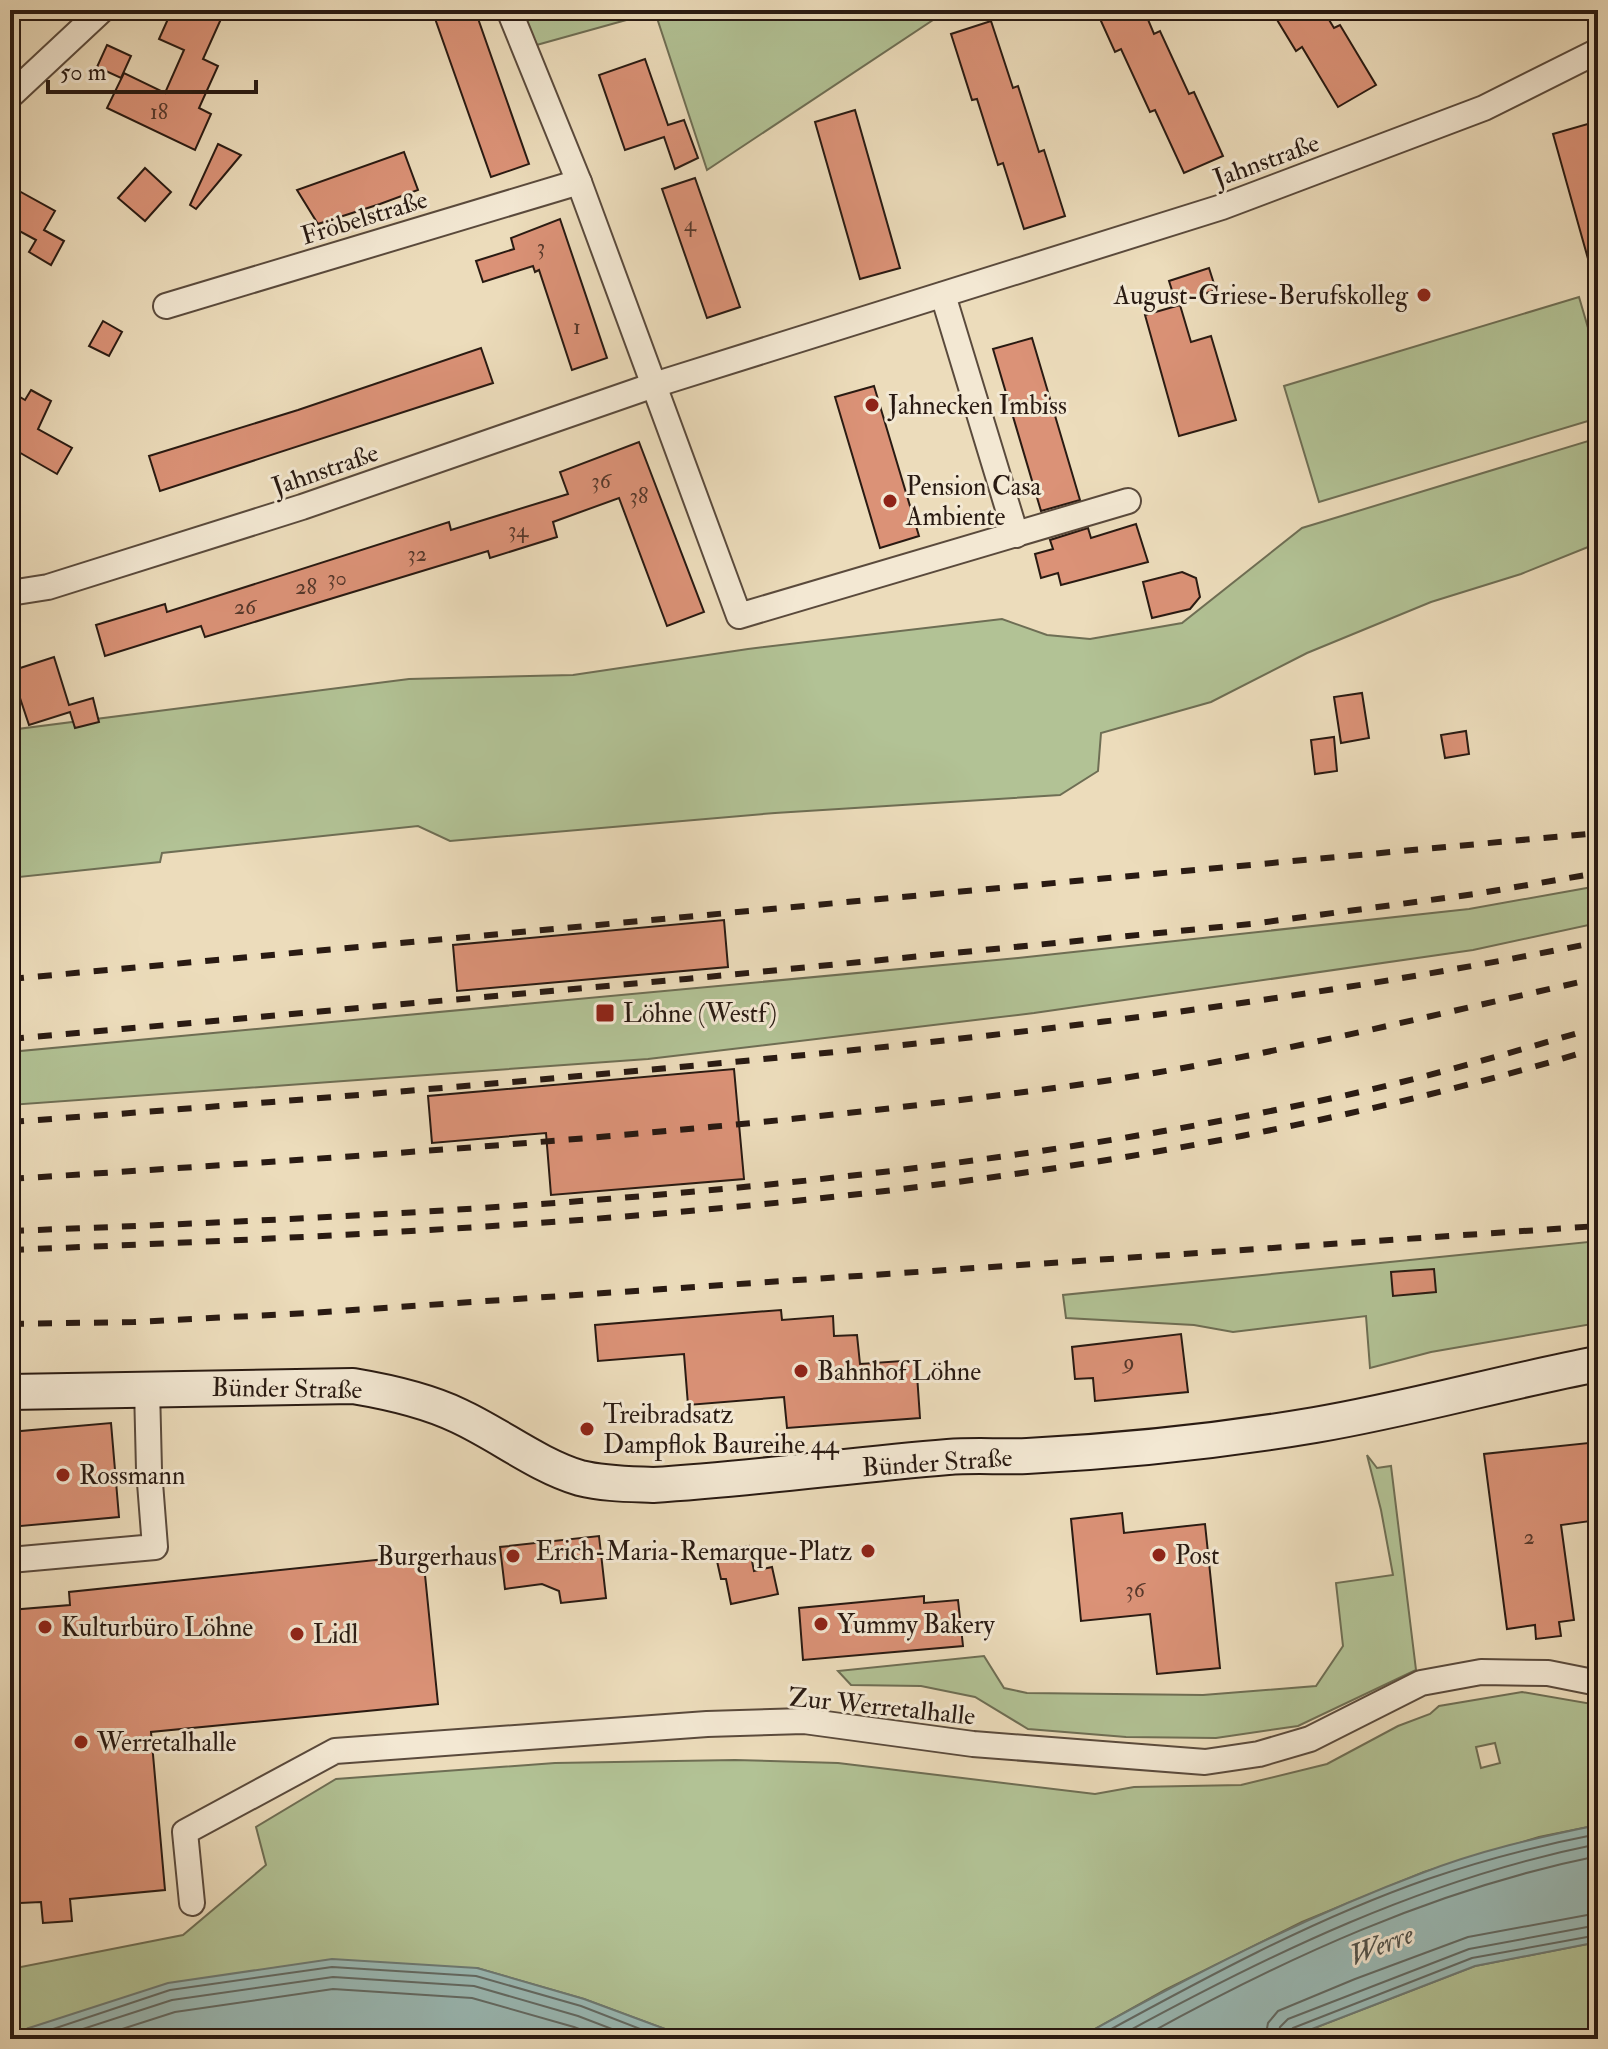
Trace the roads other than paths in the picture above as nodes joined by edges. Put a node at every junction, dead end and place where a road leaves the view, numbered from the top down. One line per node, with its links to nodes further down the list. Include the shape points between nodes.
1 (102, 10): 4 (street)
2 (509, 10): 5 (street)
3 (1598, 51): 6 (street, Jahnstraße, via 1484,108 1237,201)
4 (10, 96)
5 (579, 182): 7 (street, Fröbelstraße); 8 (street)
6 (943, 295): 8 (street, Jahnstraße); 10 (street)
7 (166, 306)
8 (654, 385): 10 (street, via 739,616); 11 (street, Jahnstraße, via 302,507 48,587)
9 (1128, 501): 10 (street)
10 (1016, 535)
11 (10, 593)
12 (1598, 1364): 13 (main road, Bünder Straße)
13 (1543, 1375): 14 (main road); 15 (main road, Bünder Straße, via 1314,1426 1155,1446 951,1457 653,1485 578,1477 458,1415 393,1393 353,1386)
14 (1598, 1380)
15 (147, 1388): 16 (main road, Bünder Straße); 17 (street, via 155,1547)
16 (10, 1392)
17 (10, 1560)
18 (1598, 1683): 19 (street, Zur Werretalhalle, via 1548,1673 1481,1672 1421,1683 1310,1739 1205,1762 973,1744 804,1721 335,1751 185,1832)
19 (192, 1903)

